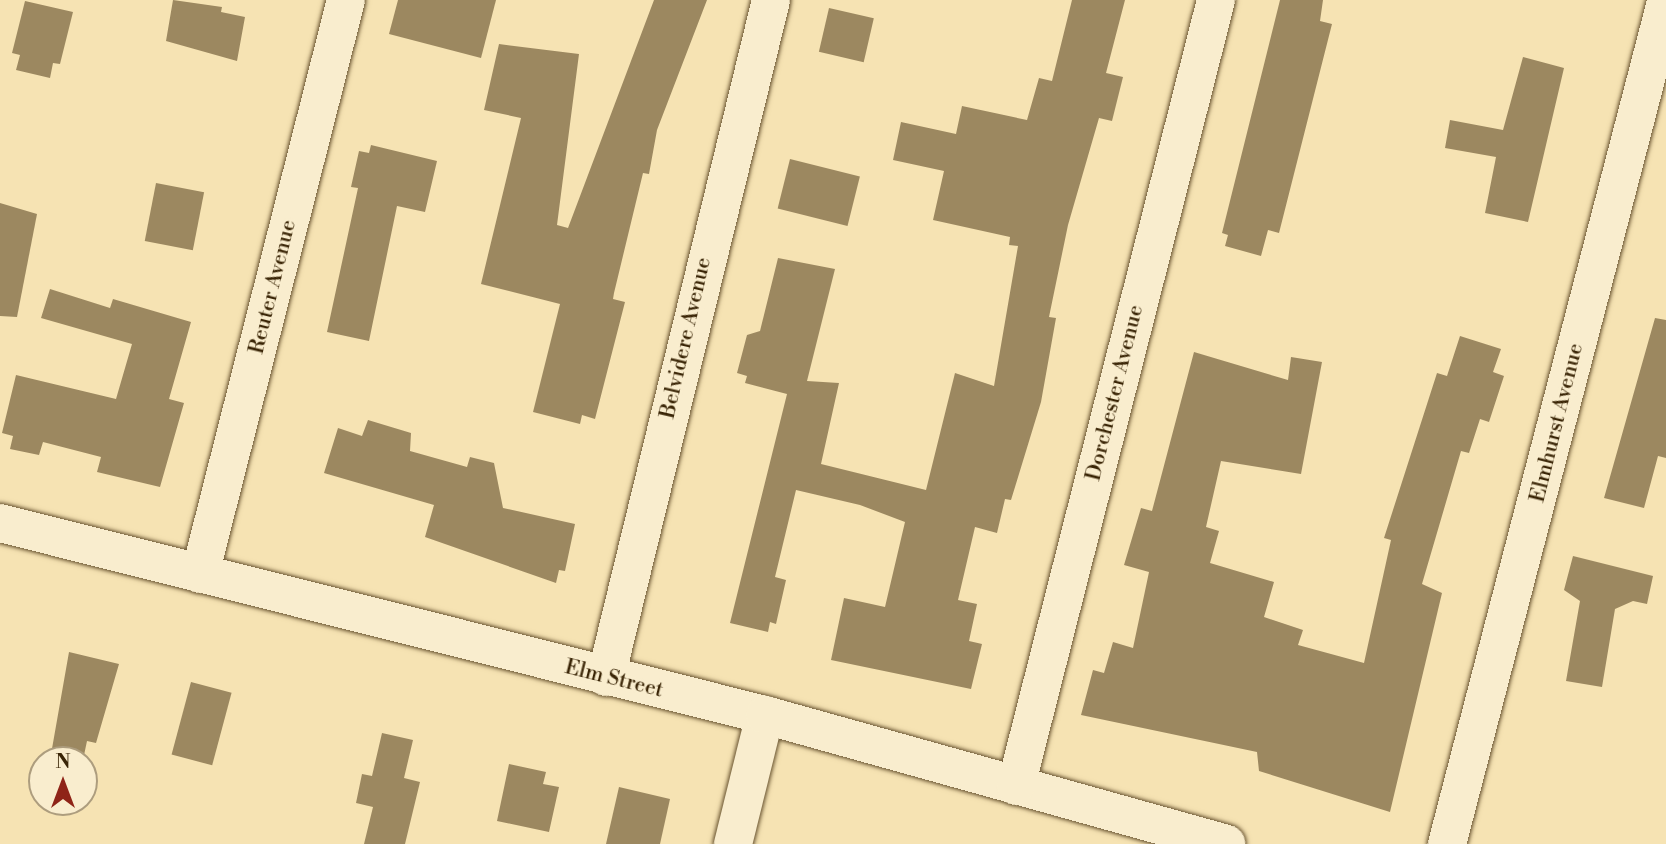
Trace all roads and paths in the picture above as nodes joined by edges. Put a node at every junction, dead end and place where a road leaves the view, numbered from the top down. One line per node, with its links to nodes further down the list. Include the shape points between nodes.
1 (346, 0): 6 (street, Reuter Avenue)
2 (771, 0): 7 (street, Belvidere Avenue)
3 (1216, 0): 9 (street, Dorchester Avenue)
4 (1666, 2): 12 (street, Elmhurst Avenue)
5 (0, 523): 6 (street, Elm Street)
6 (200, 574): 7 (street, Elm Street)
7 (606, 677): 8 (street, Elm Street)
8 (765, 715): 9 (street, Elm Street); 10 (street)
9 (1016, 786): 11 (street, Elm Street)
10 (733, 844)
11 (1226, 844)
12 (1447, 844)

